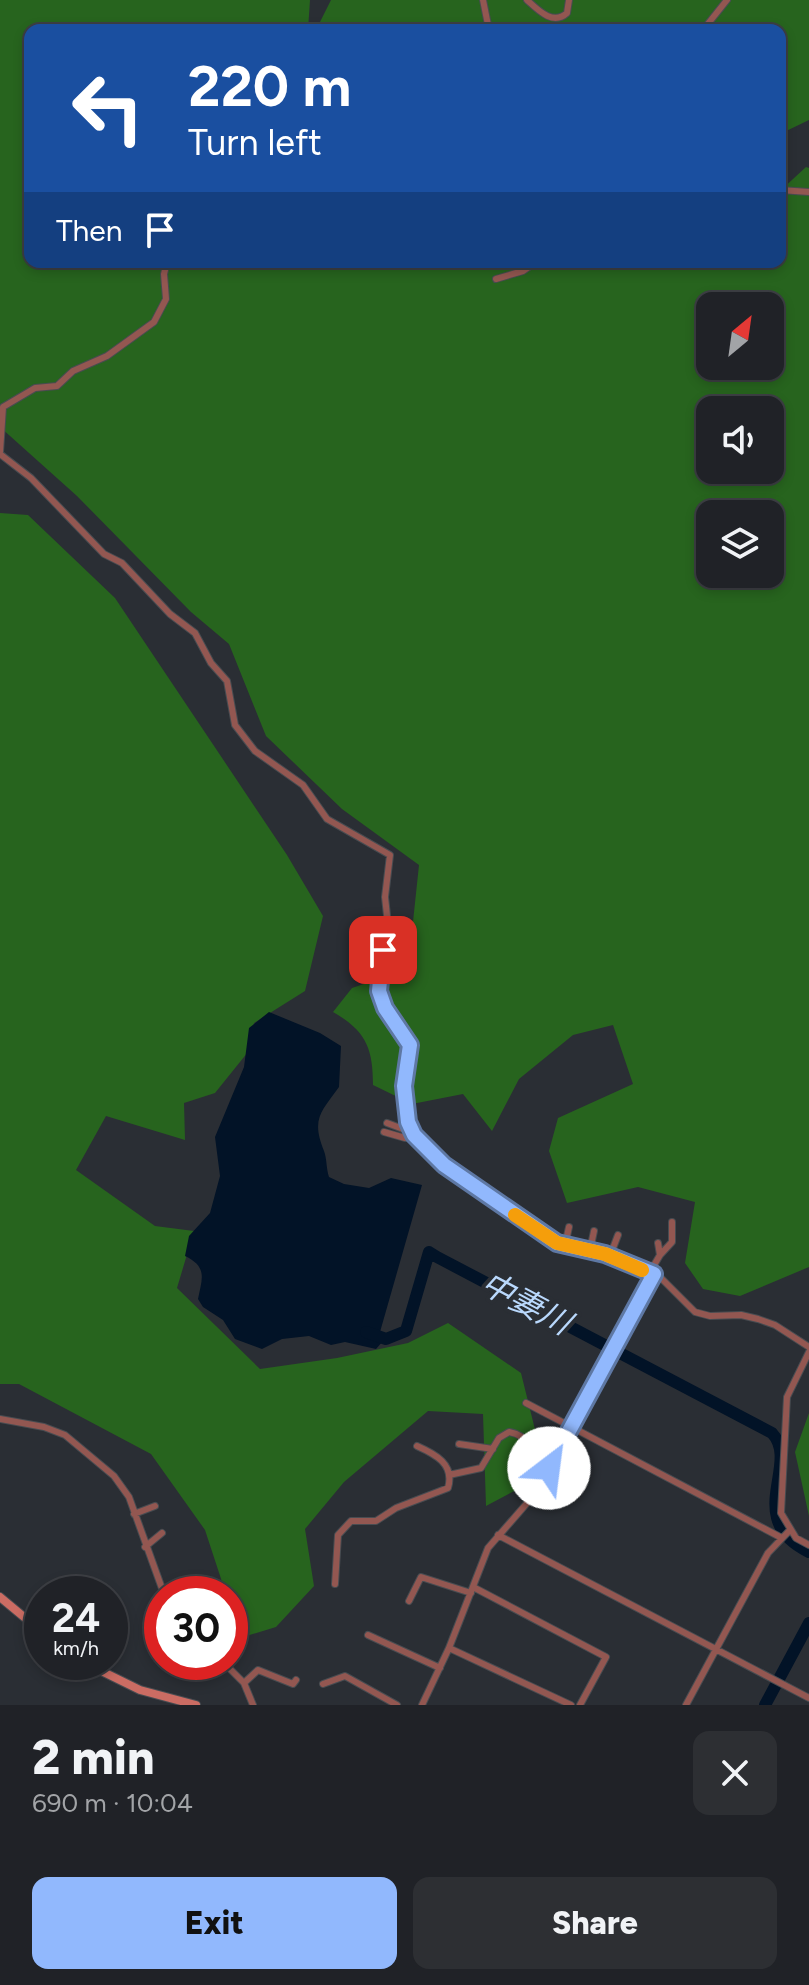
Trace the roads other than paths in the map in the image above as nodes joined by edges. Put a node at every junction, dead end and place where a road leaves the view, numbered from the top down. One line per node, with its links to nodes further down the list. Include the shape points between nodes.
1 (483, 0): 5 (street)
2 (527, 0): 3 (street, via 558,19 567,13)
3 (569, 0)
4 (727, 0): 6 (street)
5 (488, 24)
6 (708, 24)
7 (786, 190): 8 (street)
8 (809, 192)
9 (166, 268): 12 (street, via 166,299 154,322 57,386 35,388 3,407)
10 (527, 268): 11 (street)
11 (496, 279)
12 (0, 453): 15 (street, via 195,633 227,681 235,725 255,751 303,785 327,819 390,855 385,897 389,934 378,982 385,1008 410,1045 404,1086)
13 (387, 1123): 15 (street)
14 (384, 1132): 15 (street, via 405,1138)
15 (413, 1134): 21 (street, via 460,1179)
16 (672, 1222): 23 (street, via 672,1242)
17 (569, 1227): 21 (street)
18 (594, 1231): 22 (street)
19 (618, 1235): 24 (street)
20 (658, 1243): 23 (street)
21 (565, 1245): 22 (street)
22 (590, 1250): 24 (street)
23 (660, 1255): 25 (street)
24 (610, 1256): 25 (street)
25 (652, 1273): 26 (street, via 695,1312 758,1319); 29 (street)
26 (809, 1350): 38 (street, via 787,1400 781,1513)
27 (526, 1403): 29 (street)
28 (0, 1419): 36 (street, via 44,1427 72,1439 114,1476)
29 (572, 1428): 34 (street); 38 (street)
30 (459, 1444): 32 (street)
31 (417, 1446): 33 (street, via 438,1456)
32 (493, 1449): 33 (street, via 481,1468); 34 (street, via 503,1435 519,1434 531,1447)
33 (449, 1475): 43 (street, via 448,1488 440,1493 376,1521 356,1519 339,1532)
34 (541, 1481): 39 (street)
35 (155, 1506): 36 (street)
36 (134, 1514): 41 (street)
37 (162, 1533): 41 (street)
38 (785, 1534): 40 (street); 50 (street, via 768,1553)
39 (498, 1535): 44 (street, via 481,1561); 50 (street)
40 (809, 1545)
41 (145, 1547): 42 (street)
42 (157, 1576)
43 (335, 1584)
44 (472, 1590): 46 (street, via 421,1577); 49 (street); 63 (street, via 606,1657)
45 (0, 1597): 47 (main road)
46 (409, 1601)
47 (24, 1617)
48 (368, 1635): 51 (street)
49 (449, 1648): 51 (street); 62 (street)
50 (717, 1650): 57 (street); 64 (street)
51 (440, 1668): 61 (street)
52 (120, 1680): 58 (main road)
53 (241, 1680): 55 (street)
54 (296, 1680): 55 (street, via 293,1684 258,1670)
55 (244, 1683): 59 (street)
56 (323, 1684): 60 (street, via 345,1676)
57 (809, 1698)
58 (196, 1705)
59 (253, 1705)
60 (397, 1705)
61 (422, 1705)
62 (571, 1705)
63 (580, 1705)
64 (686, 1705)

